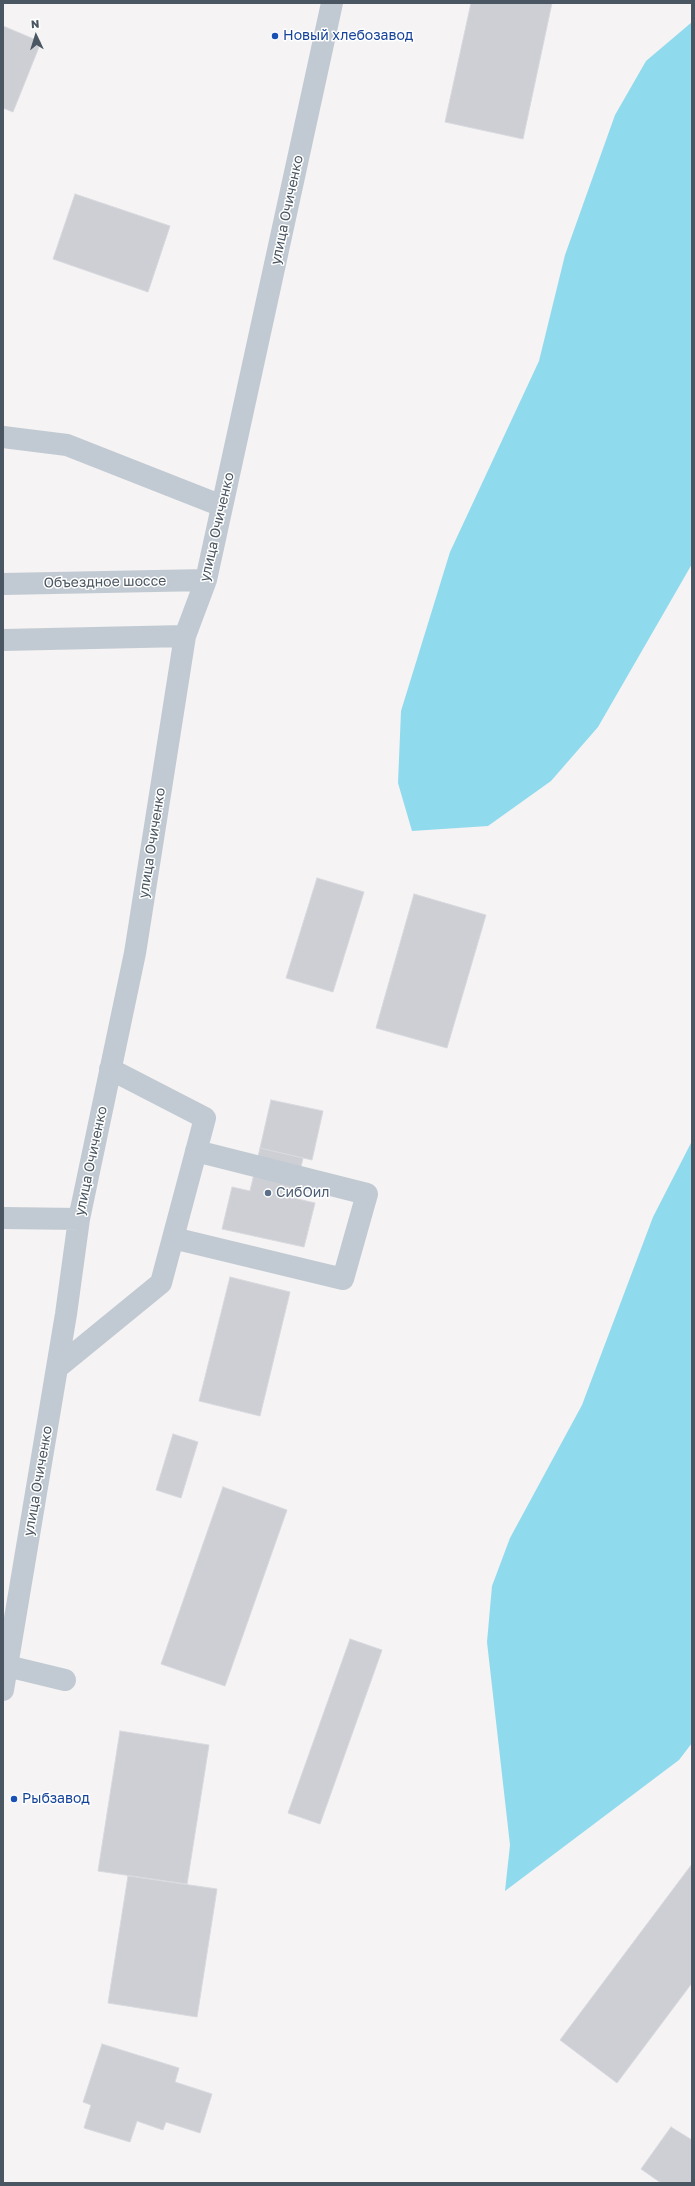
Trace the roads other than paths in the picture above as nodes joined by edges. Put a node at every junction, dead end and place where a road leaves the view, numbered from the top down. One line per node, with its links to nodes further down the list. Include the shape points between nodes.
1 (332, 3): 3 (street, улица Очиченко)
2 (3, 437): 3 (street, via 67,445)
3 (222, 506): 4 (street, улица Очиченко)
4 (206, 580): 5 (street, Объездное шоссе); 6 (street, улица Очиченко)
5 (3, 584)
6 (185, 636): 7 (street); 8 (street, улица Очиченко, via 135,953)
7 (3, 640)
8 (110, 1069): 9 (street, via 205,1118); 11 (street, улица Очиченко)
9 (196, 1151): 12 (street); 12 (street, via 367,1194 344,1279)
10 (3, 1218): 11 (street)
11 (79, 1219): 13 (street, улица Очиченко)
12 (173, 1238): 13 (street, via 161,1283)
13 (57, 1368): 14 (street, улица Очиченко)
14 (7, 1666): 15 (street); 16 (street, улица Очиченко)
15 (65, 1680)
16 (3, 1690)

